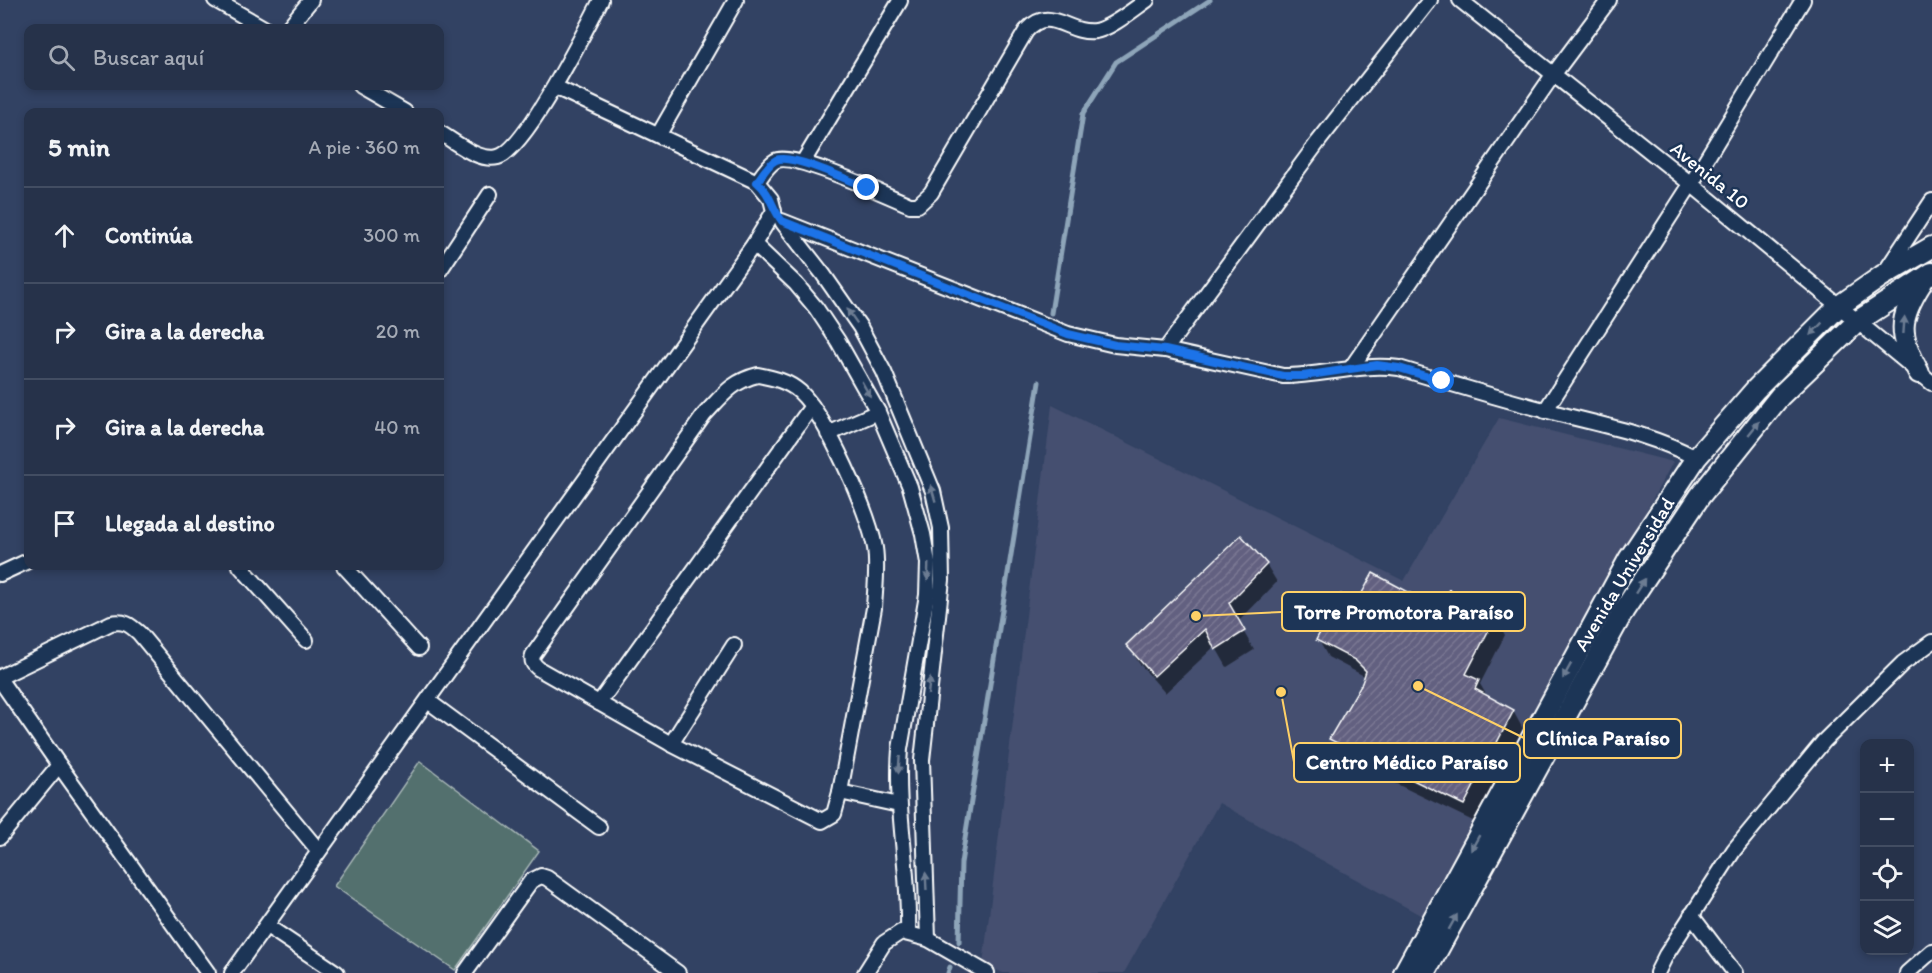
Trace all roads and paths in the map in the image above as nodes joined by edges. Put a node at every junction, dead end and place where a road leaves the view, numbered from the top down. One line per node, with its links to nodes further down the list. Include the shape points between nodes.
1 (215, 0): 11 (street)
2 (311, 0): 12 (street)
3 (601, 0): 14 (street)
4 (736, 0): 17 (street)
5 (1430, 0): 32 (street, via 1318,142)
6 (1460, 0): 13 (street, Avenida 10)
7 (1609, 0): 13 (street)
8 (1803, 0): 21 (street)
9 (900, 2): 19 (street)
10 (1140, 2): 19 (street, via 1095,31 1047,18 1031,25 931,193 918,205)
11 (257, 24)
12 (291, 24)
13 (1553, 75): 21 (street, Avenida 10); 33 (street)
14 (555, 87): 17 (street); 18 (street, via 516,143 498,157 475,154)
15 (367, 90): 16 (street)
16 (398, 108)
17 (659, 134): 20 (street)
18 (444, 135)
19 (803, 162): 20 (street, via 776,160)
20 (757, 182): 24 (street)
21 (1691, 184): 30 (street, Avenida 10); 36 (street)
22 (490, 194): 27 (street)
23 (1932, 201): 28 (street)
24 (778, 216): 25 (street); 32 (street, via 1068,334 1115,345); 61 (street, one-way to 24, via 922,760 942,580 941,528 933,491 884,372 860,327)
25 (754, 244): 37 (street, one-way to 37, via 816,308); 49 (street)
26 (1932, 247): 28 (street, Avenida Universidad)
27 (444, 264)
28 (1882, 276): 30 (street, Avenida Universidad)
29 (1928, 276): 31 (street, Avenida Universidad); 34 (street, one-way to 29, via 1907,349 1903,332 1910,300)
30 (1839, 306): 31 (street, Avenida 10); 39 (street, Avenida Universidad, one-way to 39, via 1755,390)
31 (1858, 321): 34 (street, Avenida 10); 72 (street, Avenida Universidad, one-way to 31, via 1624,610 1700,496 1780,396)
32 (1165, 350): 33 (street, via 1283,376)
33 (1351, 368): 36 (street, via 1399,368)
34 (1926, 378)
35 (812, 406): 38 (street); 50 (street); 50 (street, via 788,383 758,375 742,378 690,434 533,655 533,665)
36 (1545, 411): 39 (street, via 1650,437)
37 (878, 412): 38 (street); 54 (street, one-way to 54, via 910,488 928,563 927,595 900,749)
38 (828, 434): 53 (street, via 868,522 875,549 876,578 874,608)
39 (1696, 458): 71 (street, Avenida Universidad, one-way to 71, via 1629,559)
40 (24, 563): 43 (street)
41 (244, 570): 44 (street)
42 (348, 570): 47 (street)
43 (0, 574)
44 (306, 640)
45 (1932, 642): 58 (street, via 1903,663 1824,741 1734,850)
46 (734, 645): 51 (street)
47 (418, 648)
48 (0, 679): 52 (street); 57 (street, via 111,623 130,625)
49 (428, 701): 55 (street); 57 (street)
50 (599, 703): 51 (street)
51 (671, 744): 53 (street, via 822,821 834,814)
52 (59, 765): 56 (street); 64 (street)
53 (840, 792): 54 (street)
54 (899, 805): 60 (street, via 909,890)
55 (598, 827)
56 (0, 837)
57 (318, 850): 59 (street)
58 (1692, 915): 73 (street); 74 (street)
59 (267, 926): 65 (street); 66 (street)
60 (908, 933): 61 (street); 69 (street, via 885,943)
61 (928, 939): 70 (street)
62 (1932, 951): 75 (street)
63 (659, 968): 67 (street, via 542,876 531,881); 68 (street)
64 (208, 973)
65 (232, 973)
66 (337, 973)
67 (465, 973)
68 (678, 973)
69 (865, 973)
70 (987, 973)
71 (1404, 973)
72 (1425, 973)
73 (1657, 973)
74 (1735, 973)
75 (1907, 973)

